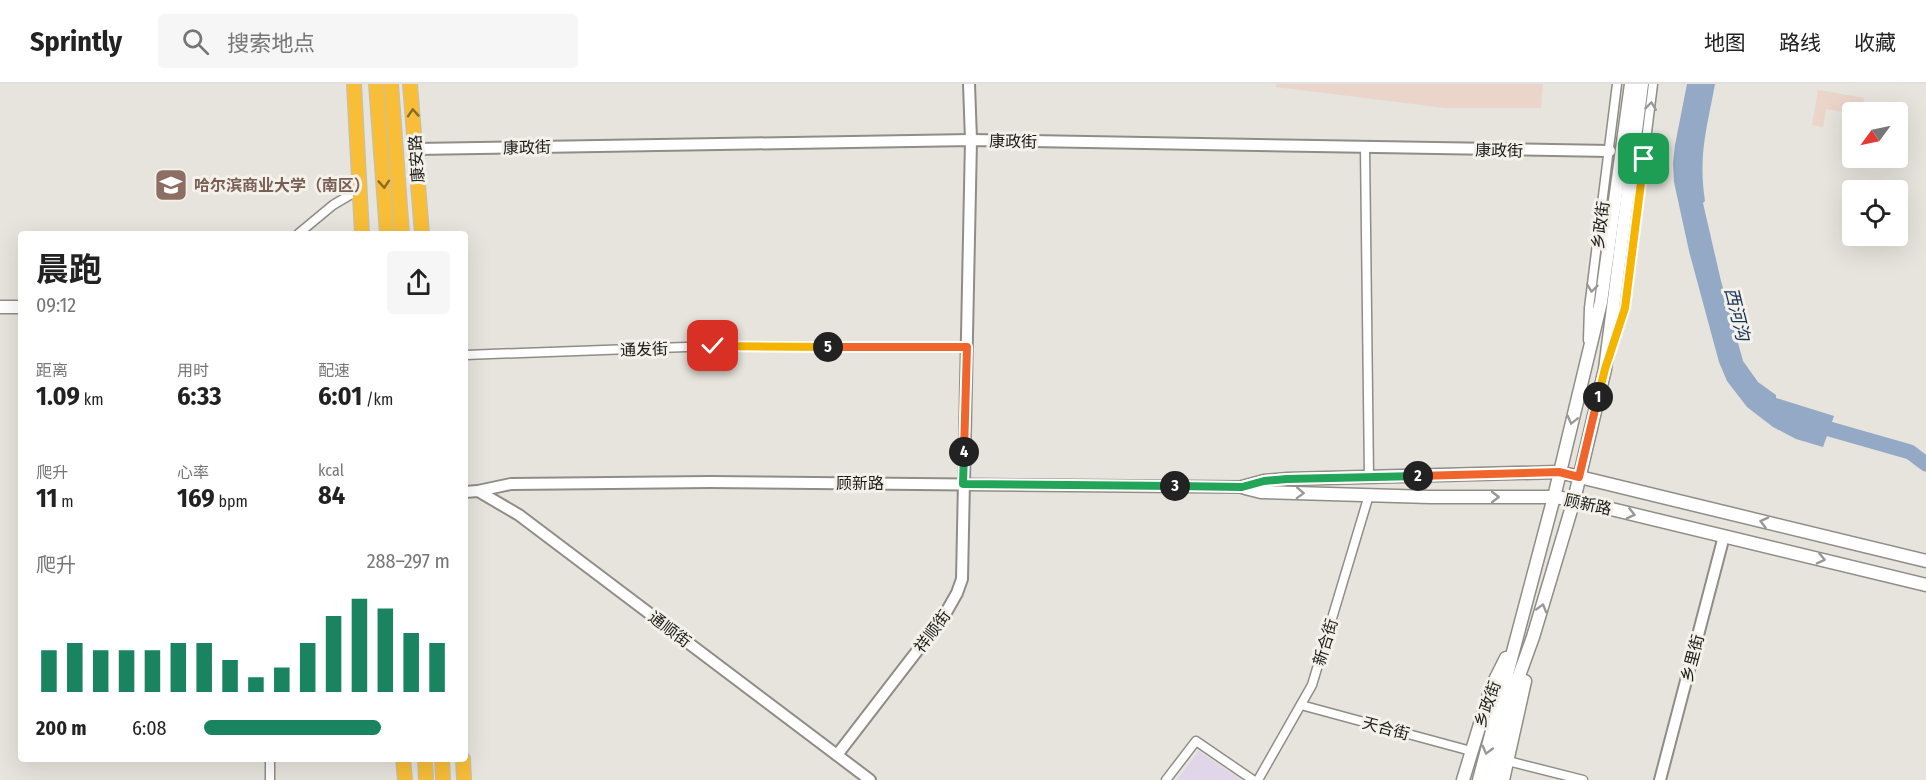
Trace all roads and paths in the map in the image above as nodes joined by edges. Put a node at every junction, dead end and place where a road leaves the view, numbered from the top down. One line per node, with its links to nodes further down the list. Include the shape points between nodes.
1 (354, 84): 14 (highway)
2 (376, 84): 17 (highway, one-way to 17)
3 (391, 84): 18 (highway)
4 (411, 84): 12 (highway, 康安路, one-way to 4)
5 (969, 84): 10 (street, 祥顺街)
6 (1617, 84): 13 (street, 乡政街)
7 (1631, 84): 24 (main road, 乡政街, via 1601,302)
8 (1642, 84): 25 (main road, 乡政街)
9 (1653, 84): 25 (street, 乡政街, one-way to 9, via 1625,308)
10 (971, 140): 11 (street, 康政街); 12 (street, 康政街); 22 (street, 祥顺街)
11 (1365, 148): 13 (street, 康政街); 28 (street)
12 (416, 149): 19 (highway, 康安路)
13 (1610, 151): 24 (street, 乡政街, one-way to 24, via 1589,308)
14 (360, 189): 15 (street); 16 (highway)
15 (302, 231)
16 (362, 231)
17 (387, 231)
18 (402, 231)
19 (422, 231)
20 (0, 307): 21 (main road)
21 (18, 307)
22 (967, 347): 23 (street, 通发街, via 713,346); 29 (street, 祥顺街)
23 (468, 355)
24 (1586, 367): 26 (main road, 乡政街, one-way to 26)
25 (1605, 369): 27 (main road, 乡政街)
26 (1559, 472): 27 (main road, 顾新路); 28 (main road, 顾新路); 34 (main road, 乡政街)
27 (1579, 477): 35 (main road, 乡政街); 37 (main road, 顾新路, one-way to 27)
28 (1369, 478): 30 (main road, 顾新路, via 1287,479)
29 (963, 484): 30 (street, 顾新路); 31 (street, 顾新路, via 511,484); 44 (street, 祥顺街, via 962,579 957,593 944,616)
30 (1242, 487): 33 (main road, 顾新路, one-way to 33, via 1261,492)
31 (478, 491): 32 (street); 44 (street, 通顺街, via 519,515)
32 (468, 492)
33 (1370, 495): 34 (main road, 顾新路, one-way to 34); 42 (street, 新合街, via 1312,685)
34 (1554, 497): 35 (main road, 顾新路); 39 (main road, 乡政街)
35 (1574, 500): 36 (main road, 顾新路, one-way to 36); 40 (main road, 乡政街, one-way to 35)
36 (1724, 536): 38 (main road, 顾新路, one-way to 38); 69 (street, 乡里街)
37 (1924, 561)
38 (1926, 585)
39 (1519, 630): 41 (main road, 乡政街); 43 (main road, 乡政街, via 1491,688)
40 (1533, 637): 41 (main road, 乡政街); 45 (main road, 乡政街)
41 (1511, 682): 65 (main road, one-way to 65); 66 (main road)
42 (1300, 705): 43 (street, 天合街); 63 (street, 新合街)
43 (1471, 751): 64 (main road, 乡政街)
44 (837, 755): 60 (street, 通顺街)
45 (1508, 761): 67 (main road, 乡政街); 68 (street)
46 (270, 762): 53 (street)
47 (403, 762): 54 (highway)
48 (411, 762): 55 (highway)
49 (425, 762): 56 (highway)
50 (442, 762): 57 (highway)
51 (454, 762): 58 (highway)
52 (462, 762): 59 (highway)
53 (270, 780)
54 (405, 780)
55 (412, 780)
56 (426, 780)
57 (443, 780)
58 (456, 780)
59 (464, 780)
60 (870, 780)
61 (1166, 780): 62 (street, via 1196,741)
62 (1253, 780)
63 (1258, 780)
64 (1464, 780)
65 (1479, 780)
66 (1491, 780)
67 (1503, 780)
68 (1583, 780)
69 (1660, 780)

